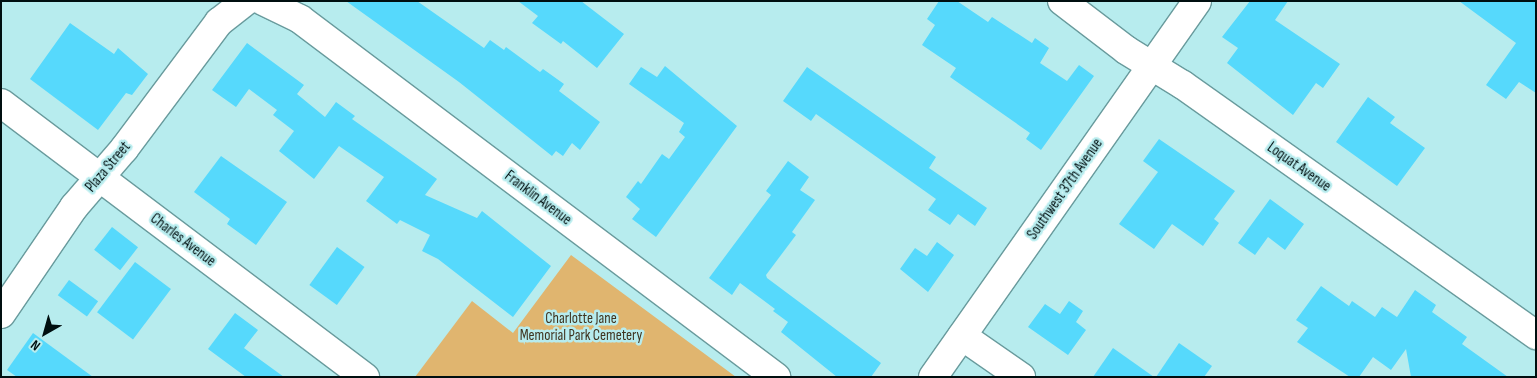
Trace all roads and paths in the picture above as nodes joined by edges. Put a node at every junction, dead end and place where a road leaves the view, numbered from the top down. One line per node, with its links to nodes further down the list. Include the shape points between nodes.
1 (246, 1): 6 (street, Plaza Street)
2 (263, 1): 5 (street, Franklin Avenue)
3 (1062, 1): 7 (street, Loquat Avenue)
4 (1197, 1): 7 (street, Southwest 37th Avenue)
5 (293, 10): 14 (street, Franklin Avenue)
6 (222, 12): 9 (street, Plaza Street)
7 (1152, 66): 11 (street, Loquat Avenue); 12 (street, Southwest 37th Avenue)
8 (1, 103): 9 (street, Charles Avenue)
9 (101, 177): 10 (street, Plaza Street, via 74,207); 13 (street, Charles Avenue)
10 (1, 314)
11 (1536, 335)
12 (962, 336): 15 (street, Southwest 37th Avenue); 16 (street)
13 (366, 377)
14 (776, 377)
15 (933, 377)
16 (1021, 377)

